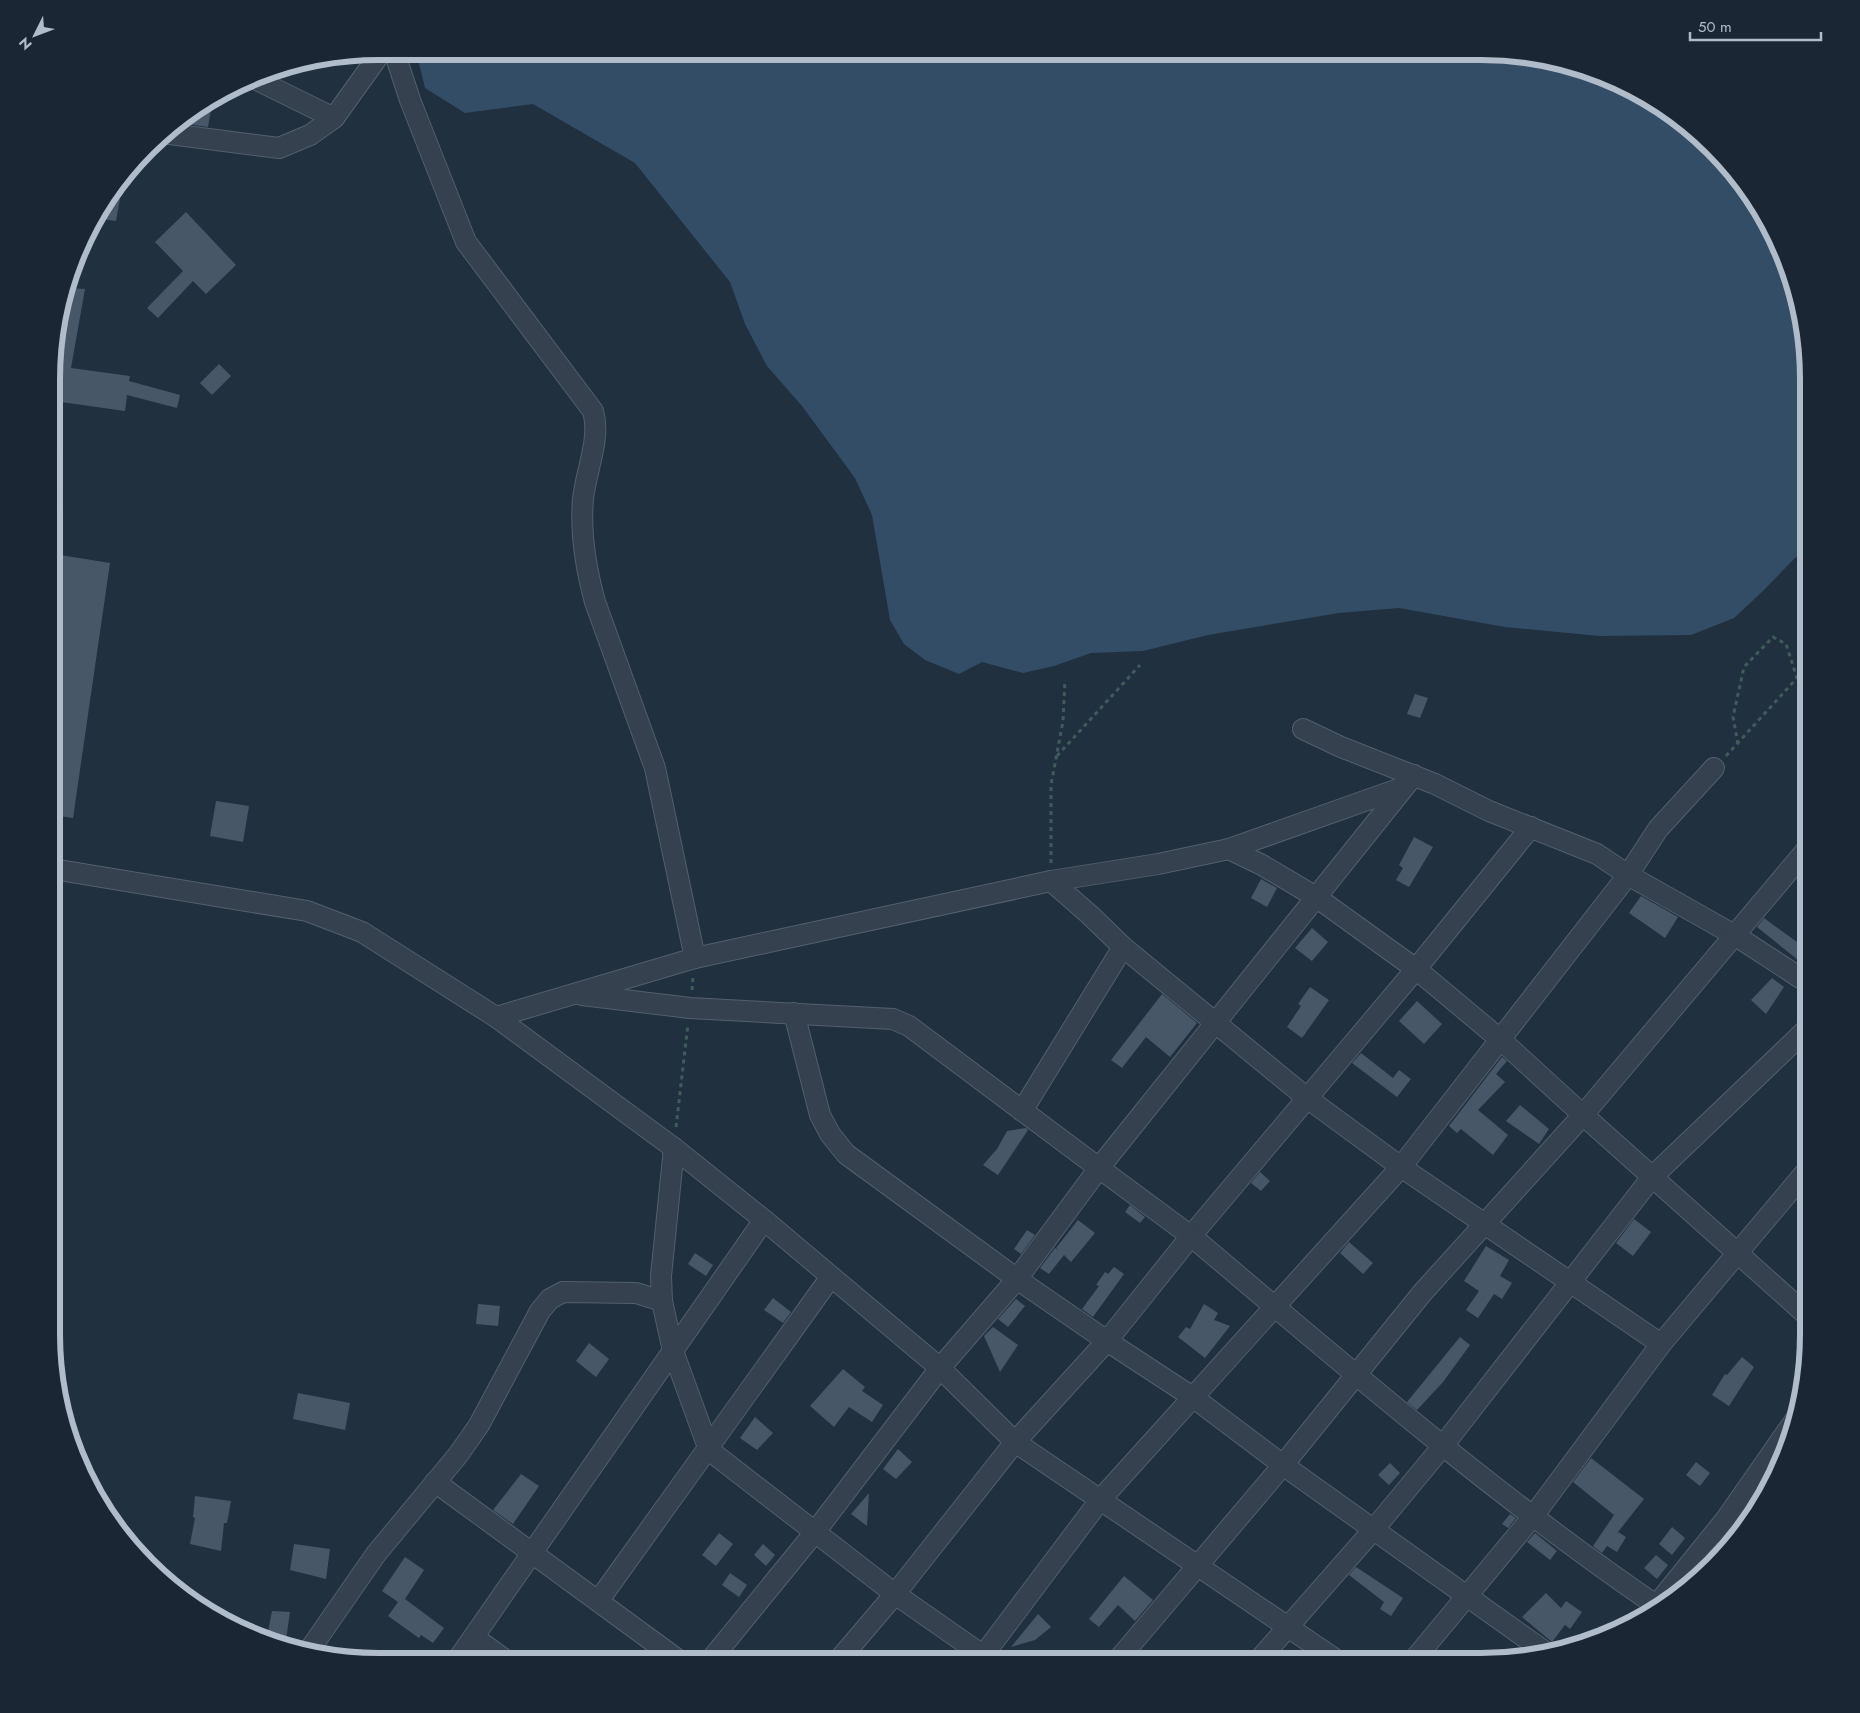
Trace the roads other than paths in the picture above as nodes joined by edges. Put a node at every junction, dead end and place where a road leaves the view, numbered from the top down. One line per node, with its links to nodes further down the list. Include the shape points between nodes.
1 (375, 60): 4 (street)
2 (397, 60): 18 (street, via 466,242 593,411 595,426 583,499 582,531 588,576 656,768)
3 (262, 82): 4 (street)
4 (334, 118): 5 (street, via 310,135 279,148)
5 (174, 135)
6 (1303, 729): 8 (street)
7 (1714, 768): 13 (street, via 1658,829)
8 (1409, 781): 9 (street); 10 (street); 15 (street)
9 (1531, 827): 13 (street, via 1597,854); 19 (street)
10 (1229, 849): 14 (street); 15 (street)
11 (1800, 858): 16 (street)
12 (60, 870): 23 (street, via 307,911 340,922 388,947)
13 (1628, 875): 16 (street); 26 (street)
14 (1051, 881): 17 (street); 18 (street)
15 (1316, 897): 19 (street); 24 (street)
16 (1736, 936): 20 (street); 29 (street)
17 (1123, 948): 24 (street); 28 (street)
18 (695, 958): 21 (street)
19 (1416, 969): 26 (street); 27 (street)
20 (1800, 978)
21 (574, 994): 22 (street, via 690,1008); 23 (street)
22 (794, 1013): 28 (street, via 893,1019 909,1026); 40 (street, via 820,1115 846,1154)
23 (496, 1017): 30 (street)
24 (1216, 1023): 27 (street); 32 (street)
25 (1800, 1035): 33 (street)
26 (1501, 1040): 29 (street); 31 (street)
27 (1307, 1098): 31 (street); 37 (street)
28 (1022, 1110): 32 (street)
29 (1583, 1115): 33 (street); 36 (street)
30 (674, 1148): 35 (street); 42 (street, via 661,1276)
31 (1401, 1167): 36 (street); 43 (street)
32 (1099, 1168): 37 (street); 40 (street)
33 (1652, 1177): 38 (street); 41 (street)
34 (1800, 1178): 38 (street)
35 (764, 1220): 39 (street); 47 (street)
36 (1485, 1224): 41 (street); 49 (street, via 1423,1292)
37 (1191, 1236): 43 (street); 45 (street)
38 (1736, 1253): 44 (street); 46 (street)
39 (830, 1278): 48 (street); 54 (street)
40 (1017, 1279): 45 (street); 48 (street)
41 (1570, 1282): 46 (street); 53 (street)
42 (662, 1301): 47 (street); 56 (street, via 636,1293 581,1292 563,1292 550,1299 540,1311 479,1425)
43 (1276, 1308): 49 (street); 50 (street)
44 (1800, 1309)
45 (1107, 1341): 50 (street); 52 (street)
46 (1661, 1344): 58 (street)
47 (673, 1351): 54 (street); 61 (street)
48 (940, 1368): 52 (street); 60 (street)
49 (1356, 1374): 53 (street); 55 (street)
50 (1194, 1398): 55 (street); 57 (street)
51 (1783, 1437): 63 (street, via 1726,1518)
52 (1015, 1442): 57 (street); 64 (street)
53 (1442, 1447): 58 (street); 59 (street)
54 (709, 1450): 60 (street); 66 (street)
55 (1283, 1465): 59 (street); 62 (street)
56 (435, 1482): 61 (street); 70 (street, via 376,1554)
57 (1100, 1500): 62 (street); 78 (street)
58 (1534, 1515): 65 (street); 67 (street)
59 (1374, 1529): 65 (street); 68 (street)
60 (815, 1532): 64 (street); 75 (street)
61 (532, 1553): 66 (street); 69 (street)
62 (1197, 1565): 68 (street); 79 (street)
63 (1666, 1593)
64 (894, 1594): 76 (street); 77 (street)
65 (1467, 1596): 71 (street); 82 (street)
66 (599, 1600): 74 (street)
67 (1652, 1603)
68 (1288, 1627): 80 (street); 81 (street)
69 (475, 1638): 72 (street); 73 (street)
70 (312, 1646)
71 (1539, 1648)
72 (463, 1653)
73 (496, 1653)
74 (668, 1653)
75 (716, 1653)
76 (845, 1653)
77 (974, 1653)
78 (989, 1653)
79 (1124, 1653)
80 (1265, 1653)
81 (1326, 1653)
82 (1420, 1653)

